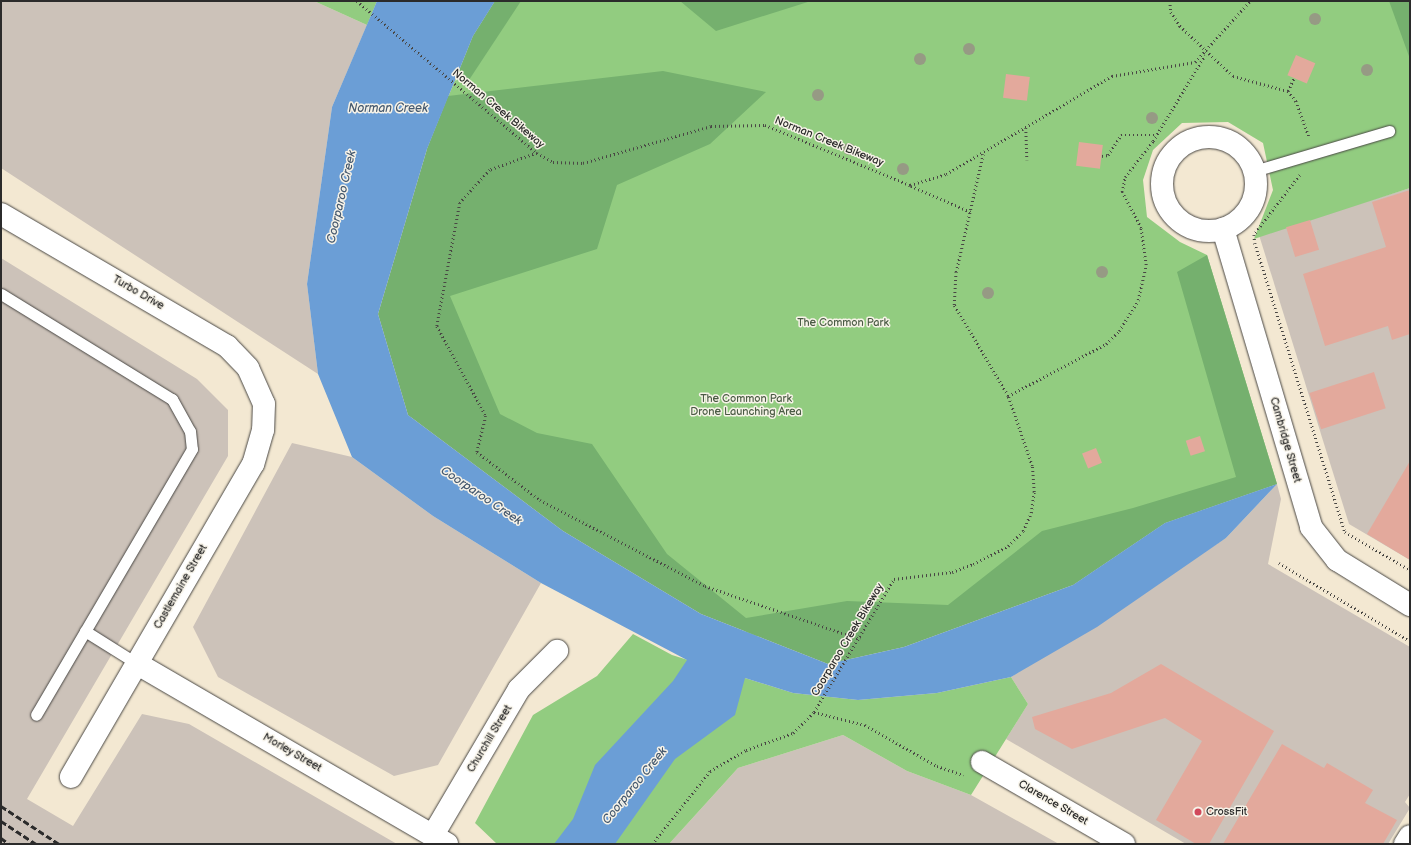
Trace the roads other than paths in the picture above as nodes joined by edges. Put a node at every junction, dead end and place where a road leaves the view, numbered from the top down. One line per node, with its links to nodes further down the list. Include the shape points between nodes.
1 (1389, 131): 2 (lane)
2 (1254, 171): 4 (street, via 1256,186 1250,206 1236,223); 4 (street, via 1236,146 1206,137 1177,149 1168,161 1163,187 1168,207 1192,228)
3 (1, 214): 6 (street, Turbo Drive, via 222,343 248,368)
4 (1223, 229): 7 (street, Cambridge Street, via 1311,527 1337,560)
5 (1, 294): 8 (lane, via 172,399 190,431 192,449)
6 (260, 390): 10 (street, Castlemaine Street, via 264,404 263,430 253,464)
7 (1410, 605)
8 (85, 631): 10 (lane); 11 (lane)
9 (557, 651): 15 (street, Churchill Street, via 519,689)
10 (136, 663): 13 (street, Castlemaine Street); 15 (street, Morley Street)
11 (36, 715)
12 (982, 762): 16 (street, Clarence Street)
13 (71, 777)
14 (1410, 836): 17 (street)
15 (440, 840)
16 (1124, 844)
17 (1405, 844)

